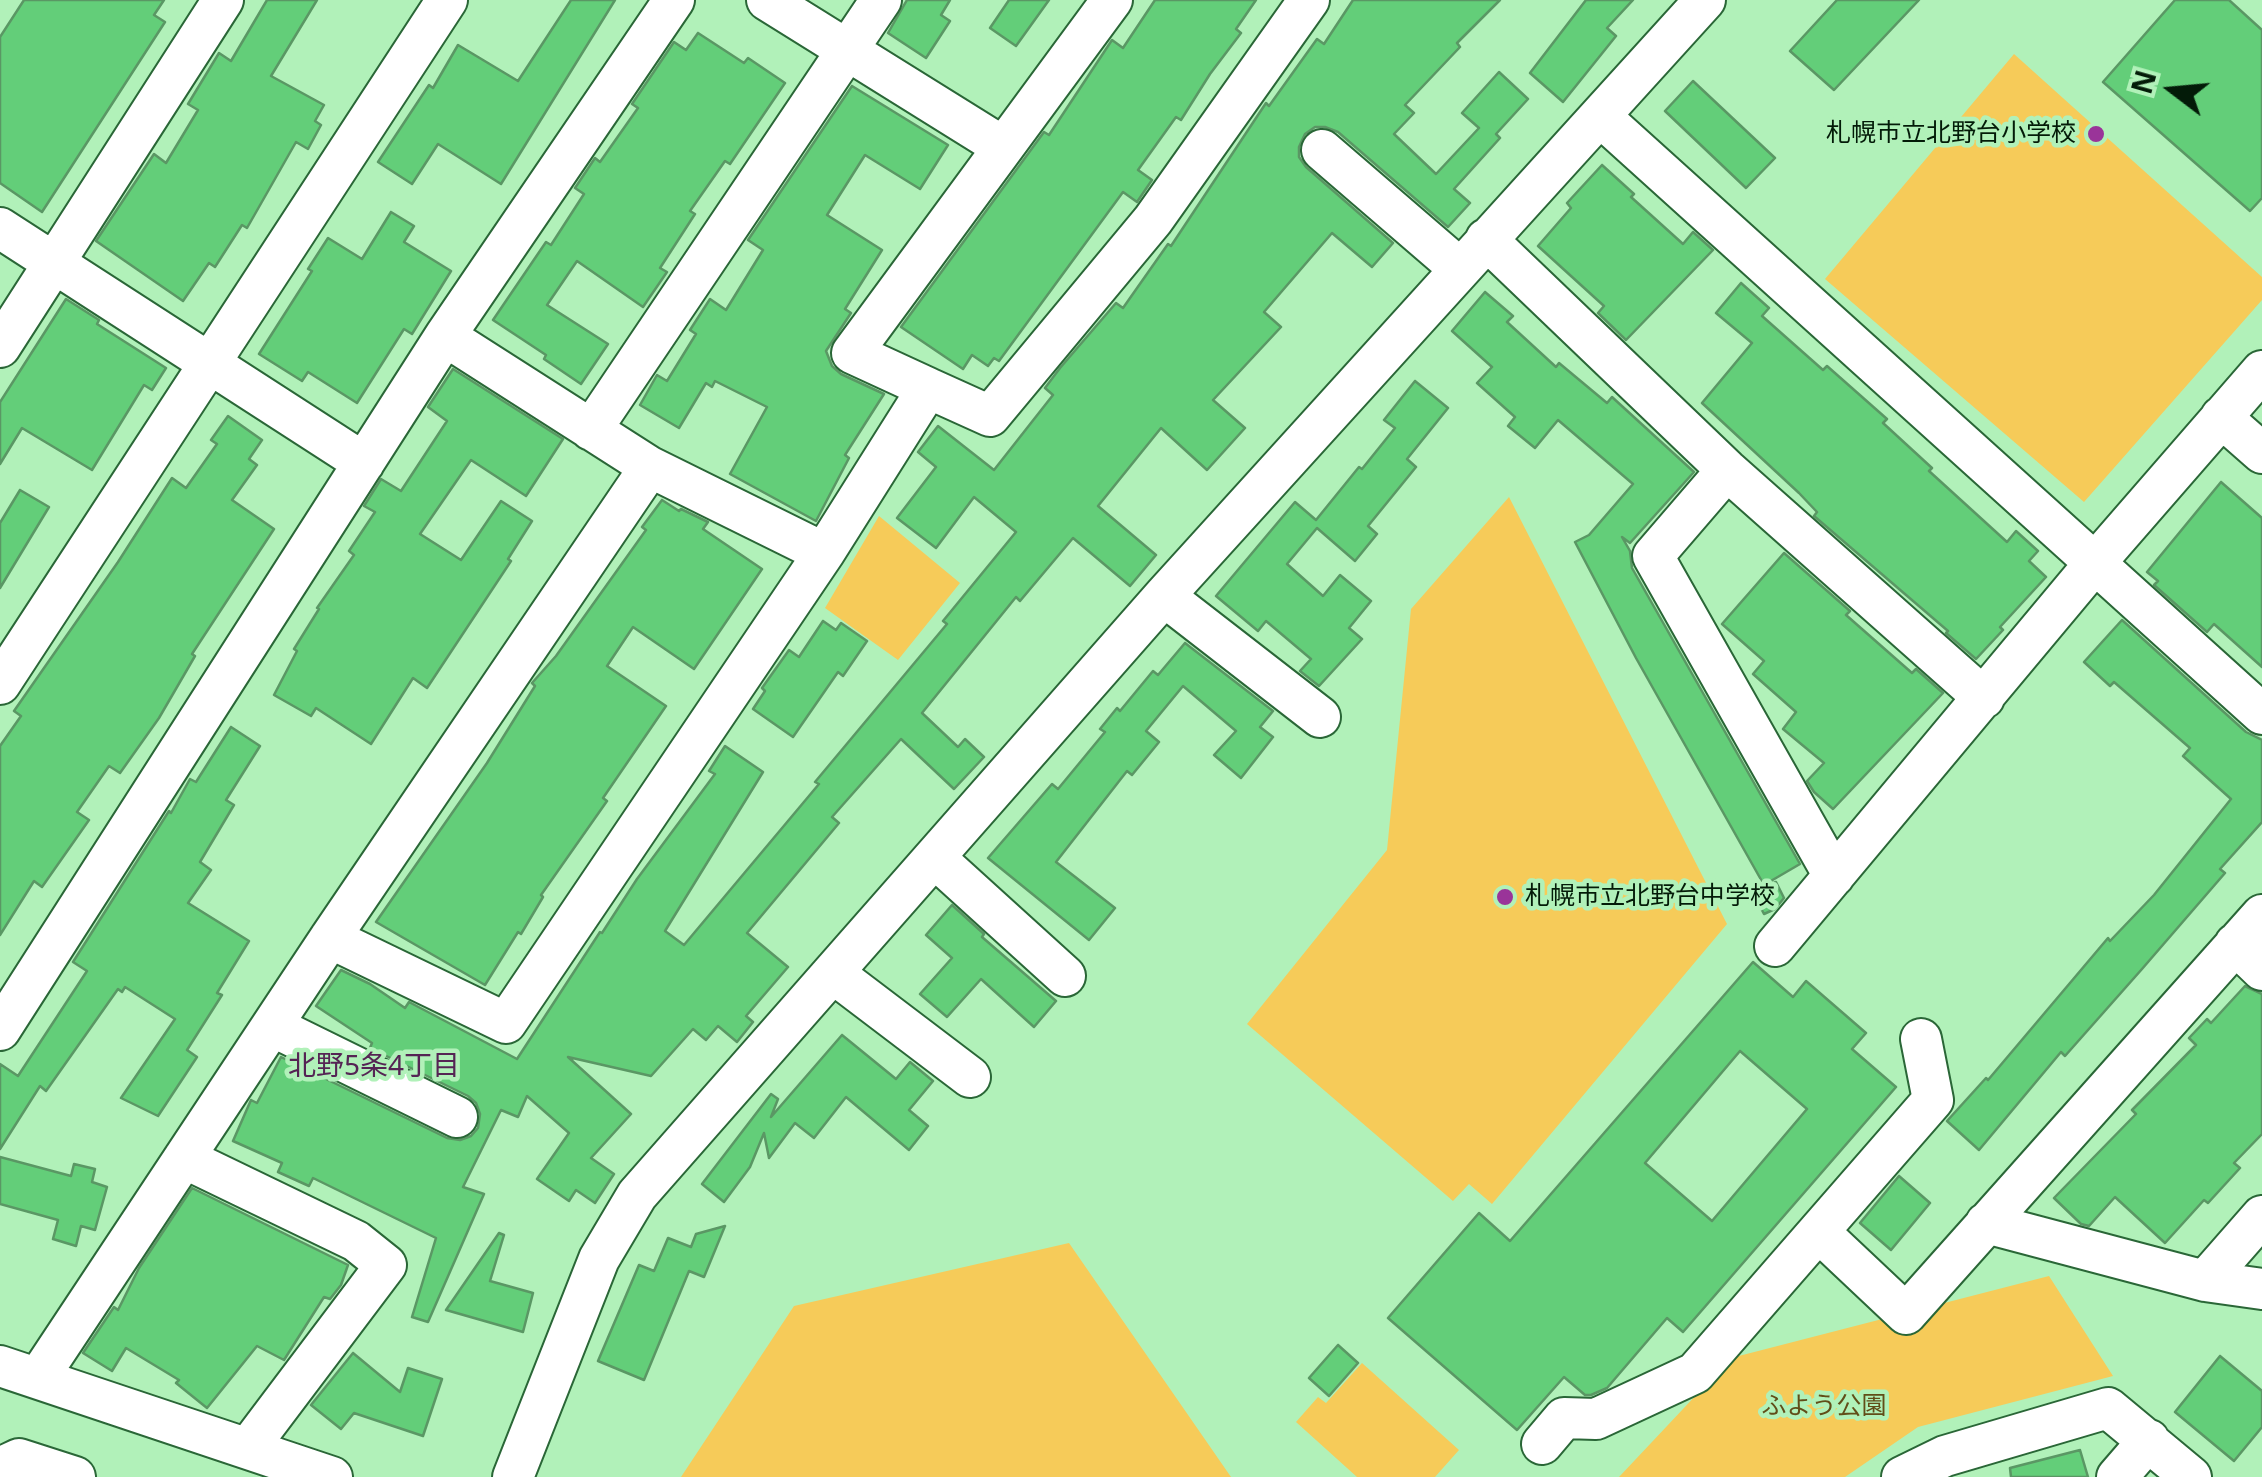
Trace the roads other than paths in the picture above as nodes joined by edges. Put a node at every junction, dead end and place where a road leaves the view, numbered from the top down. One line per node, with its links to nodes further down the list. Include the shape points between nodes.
1 (223, 0): 15 (street)
2 (446, 0): 18 (street)
3 (674, 0): 16 (street)
4 (767, 0): 9 (street)
5 (881, 0): 9 (street)
6 (1112, 0): 11 (street)
7 (1309, 0): 20 (street, via 1153,220 990,416)
8 (1705, 0): 10 (street)
9 (848, 52): 11 (street); 22 (street)
10 (1600, 118): 14 (street); 28 (street)
11 (1003, 147): 20 (street, via 852,353)
12 (1322, 150): 14 (street)
13 (0, 228): 15 (street)
14 (1472, 254): 26 (street); 29 (street)
15 (55, 263): 17 (street); 18 (street)
16 (445, 336): 22 (street); 24 (street)
17 (0, 347)
18 (212, 364): 24 (street); 30 (street)
19 (2262, 371): 21 (street)
20 (928, 388): 27 (street)
21 (2221, 417): 23 (street); 28 (street)
22 (591, 430): 25 (street)
23 (2262, 454)
24 (364, 463): 40 (street)
25 (650, 467): 27 (street); 37 (street)
26 (1727, 470): 31 (street); 35 (street, via 1653,556)
27 (824, 554): 37 (street, via 506,1023)
28 (2095, 563): 31 (street); 32 (street)
29 (1164, 596): 33 (street); 34 (street)
30 (0, 684)
31 (1984, 698): 35 (street)
32 (2262, 714)
33 (1320, 717)
34 (934, 858): 41 (street); 42 (street)
35 (1834, 876): 38 (street)
36 (2262, 914): 39 (street)
37 (330, 938): 43 (street)
38 (1774, 946)
39 (2248, 957): 50 (street)
40 (16, 970): 44 (street)
41 (834, 972): 46 (street); 61 (street, via 638,1195 599,1259)
42 (1065, 976)
43 (272, 1026): 47 (street); 48 (street)
44 (0, 1030)
45 (1921, 1039): 51 (street, via 1933,1100)
46 (970, 1076)
47 (457, 1118)
48 (184, 1158): 54 (street); 57 (street, via 356,1240 386,1265)
49 (2262, 1216): 52 (street)
50 (1986, 1223): 51 (street, via 1906,1314); 52 (street)
51 (1819, 1232): 56 (street, via 1696,1373 1596,1419 1564,1418)
52 (2205, 1281): 53 (street)
53 (2262, 1289)
54 (19, 1372): 57 (street)
55 (2149, 1440): 62 (street, via 2108,1408 1945,1456); 63 (street); 64 (street)
56 (1542, 1444)
57 (248, 1448): 60 (street)
58 (0, 1468): 59 (street, via 19,1459)
59 (75, 1477)
60 (332, 1477)
61 (514, 1477)
62 (1902, 1477)
63 (2117, 1477)
64 (2191, 1477)

